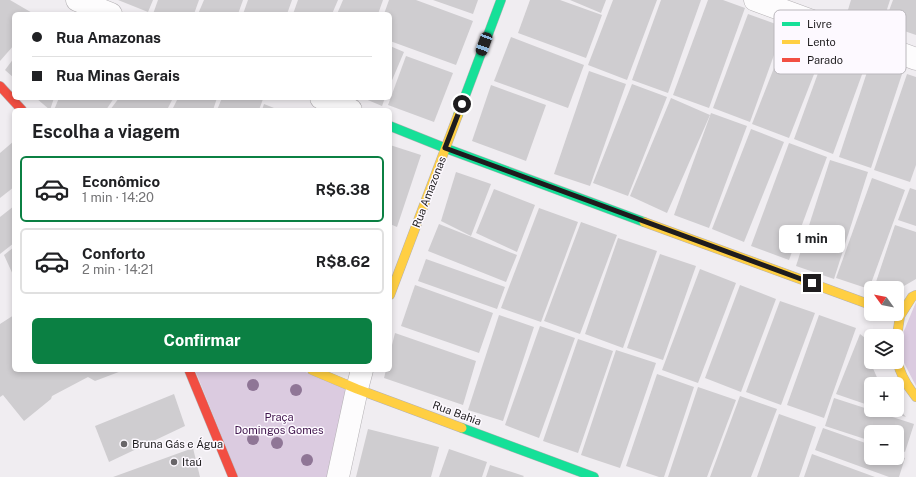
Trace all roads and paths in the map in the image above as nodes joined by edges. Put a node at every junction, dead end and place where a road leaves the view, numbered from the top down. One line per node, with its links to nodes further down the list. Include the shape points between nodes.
1 (77, 0): 5 (street)
2 (501, 0): 15 (street, Rua Amazonas)
3 (755, 0): 4 (street)
4 (782, 10)
5 (106, 12)
6 (906, 55): 7 (street)
7 (916, 59)
8 (0, 86): 9 (street)
9 (12, 99)
10 (13, 100): 12 (street)
11 (326, 100): 13 (street)
12 (20, 108)
13 (346, 108)
14 (392, 127): 15 (street)
15 (445, 148): 16 (street, Rua Amazonas); 18 (street)
16 (392, 290)
17 (916, 294): 19 (street)
18 (864, 302)
19 (898, 322)
20 (898, 369): 24 (street, via 908,388)
21 (191, 372): 25 (street)
22 (323, 372): 23 (street, Rua Bahia)
23 (360, 379): 26 (street); 27 (street, Rua Bahia)
24 (916, 397)
25 (233, 477)
26 (338, 477)
27 (594, 477)

